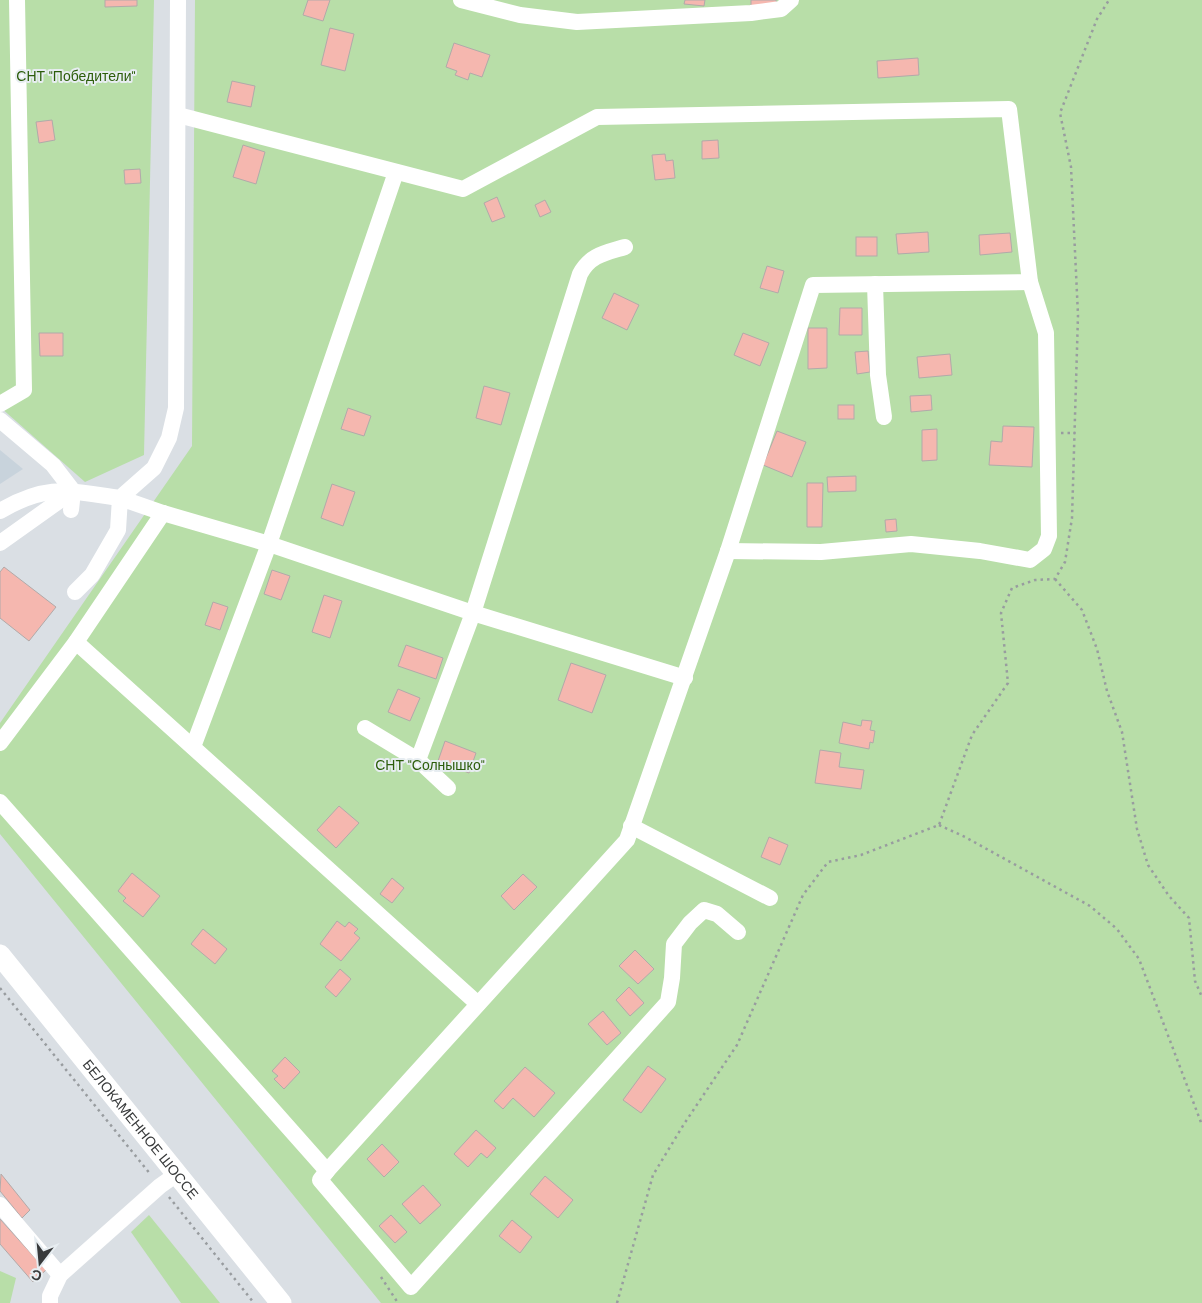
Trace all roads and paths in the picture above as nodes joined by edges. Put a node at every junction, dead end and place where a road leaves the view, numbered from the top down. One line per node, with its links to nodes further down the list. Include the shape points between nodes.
1 (17, 0): 11 (street, via 24,390)
2 (178, 0): 6 (street)
3 (461, 0): 4 (street, via 520,15 577,22 751,13 781,9)
4 (791, 0)
5 (1109, 0): 22 (path, via 1097,19 1060,113 1071,167 1078,315 1072,518 1065,562)
6 (178, 116): 7 (street); 15 (street, via 176,408 169,438 154,468)
7 (396, 172): 9 (street, via 463,189 598,117 1009,109); 20 (street)
8 (625, 247): 24 (street, via 595,256 585,264 580,274)
9 (1030, 282): 10 (street); 21 (street, via 1046,333 1049,536 1044,549 1030,560 911,544 821,552)
10 (875, 284): 12 (street, via 878,376); 21 (street, via 813,285)
11 (0, 404)
12 (884, 417)
13 (0, 420): 14 (street, via 53,465)
14 (73, 491): 15 (street); 16 (street); 17 (street, via 34,494); 19 (street)
15 (120, 498): 18 (street); 23 (street, via 118,530 92,575)
16 (71, 510)
17 (0, 511)
18 (163, 513): 20 (street); 25 (street)
19 (0, 543)
20 (269, 544): 24 (street); 29 (street)
21 (728, 551): 26 (street)
22 (1054, 579): 33 (path, via 1035,580 1012,588 1000,613 1008,683 972,735); 39 (path, via 1082,610 1097,649 1122,732 1137,829 1148,865 1189,918 1194,981)
23 (75, 592)
24 (473, 613): 26 (street); 30 (street)
25 (76, 642): 28 (street); 29 (street)
26 (685, 678): 34 (street)
27 (364, 728): 30 (street)
28 (0, 744)
29 (193, 748): 40 (street)
30 (418, 760): 31 (street)
31 (448, 788)
32 (0, 802): 42 (street)
33 (939, 825): 41 (path, via 965,836 1090,906 1117,929 1139,959); 49 (path, via 860,855 828,862 803,895 737,1045 653,1175)
34 (631, 826): 35 (street); 40 (street, via 627,840)
35 (770, 898)
36 (738, 932): 42 (street, via 717,914 704,910 690,923 674,944 668,1002 411,1287 320,1180)
37 (0, 955): 43 (main road, БЕЛОКАМЕННОЕ ШОССЕ)
38 (0, 988): 43 (path)
39 (1202, 997)
40 (478, 1004): 42 (street)
41 (1202, 1125)
42 (327, 1171)
43 (168, 1180): 45 (street); 47 (path); 48 (main road, БЕЛОКАМЕННОЕ ШОССЕ)
44 (0, 1205): 45 (street)
45 (60, 1275): 46 (street)
46 (52, 1301)
47 (254, 1303)
48 (280, 1303)
49 (617, 1303)

